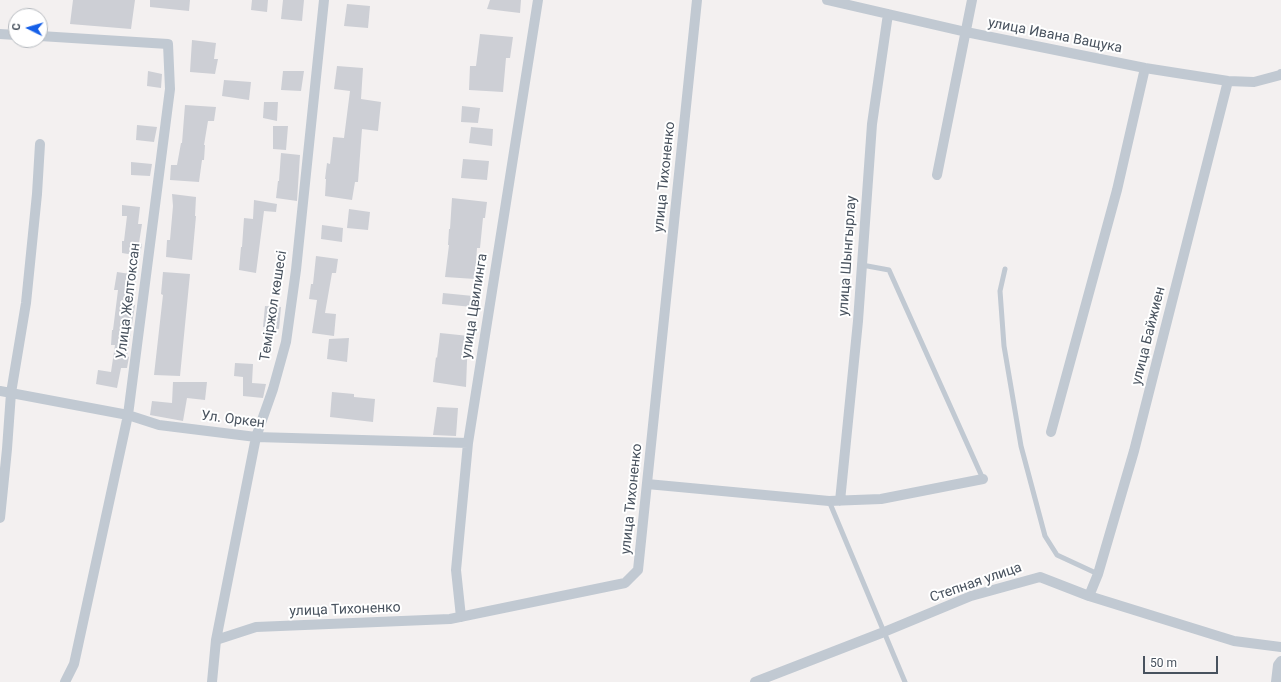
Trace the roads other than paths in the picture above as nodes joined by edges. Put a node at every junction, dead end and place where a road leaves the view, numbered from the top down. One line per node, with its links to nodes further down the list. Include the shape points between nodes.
1 (324, 0): 21 (street, Теміржол көшесі, via 297,262 286,342)
2 (538, 0): 22 (street, улица Цвилинга)
3 (697, 0): 24 (street, улица Тихоненко)
4 (827, 0): 6 (street, улица Ивана Ващука)
5 (972, 0): 8 (street)
6 (842, 2): 7 (street, улица Ивана Ващука)
7 (888, 14): 8 (street, улица Ивана Ващука); 15 (street, улица Шынгырлау, via 872,124)
8 (966, 32): 10 (street, улица Ивана Ващука); 14 (street)
9 (48, 36): 19 (street, Улица Желтоксан, via 168,44 170,89)
10 (1145, 68): 12 (street, улица Ивана Ващука); 20 (street, via 1117,190)
11 (1281, 74): 12 (street, улица Ивана Ващука, via 1254,82)
12 (1228, 81): 27 (street, улица Байжиен, via 1134,451)
13 (40, 144): 18 (street, via 26,303)
14 (937, 175)
15 (862, 265): 23 (lane, via 889,270); 25 (street, улица Шынгырлау, via 858,321)
16 (1005, 269): 27 (lane, via 1000,291 1004,346 1021,446 1045,536 1057,554)
17 (0, 390): 18 (street, Ул. Оркен)
18 (11, 393): 19 (street, Ул. Оркен); 26 (street)
19 (128, 415): 21 (street, Ул. Оркен, via 159,425); 34 (street, Улица Желтоксан, via 74,664)
20 (1051, 432)
21 (256, 437): 22 (street, Ул. Оркен); 31 (street, Теміржол көшесі)
22 (468, 443): 29 (street, улица Цвилинга, via 456,570)
23 (983, 479): 25 (street, via 882,499)
24 (647, 484): 25 (street); 29 (street, улица Тихоненко, via 638,570 625,583)
25 (835, 501): 30 (lane)
26 (0, 518)
27 (1098, 574): 28 (street, улица Байжиен)
28 (1089, 596): 30 (street, Степная улица, via 1040,576 971,596); 32 (street, Степная улица, via 1234,641)
29 (461, 617): 31 (street, улица Тихоненко, via 450,620 256,627)
30 (884, 632): 36 (street, Степная улица); 37 (lane)
31 (216, 640): 35 (street, Теміржол көшесі)
32 (1281, 647)
33 (1281, 661): 38 (street)
34 (65, 682)
35 (212, 682)
36 (755, 682)
37 (905, 682)
38 (1276, 682)

